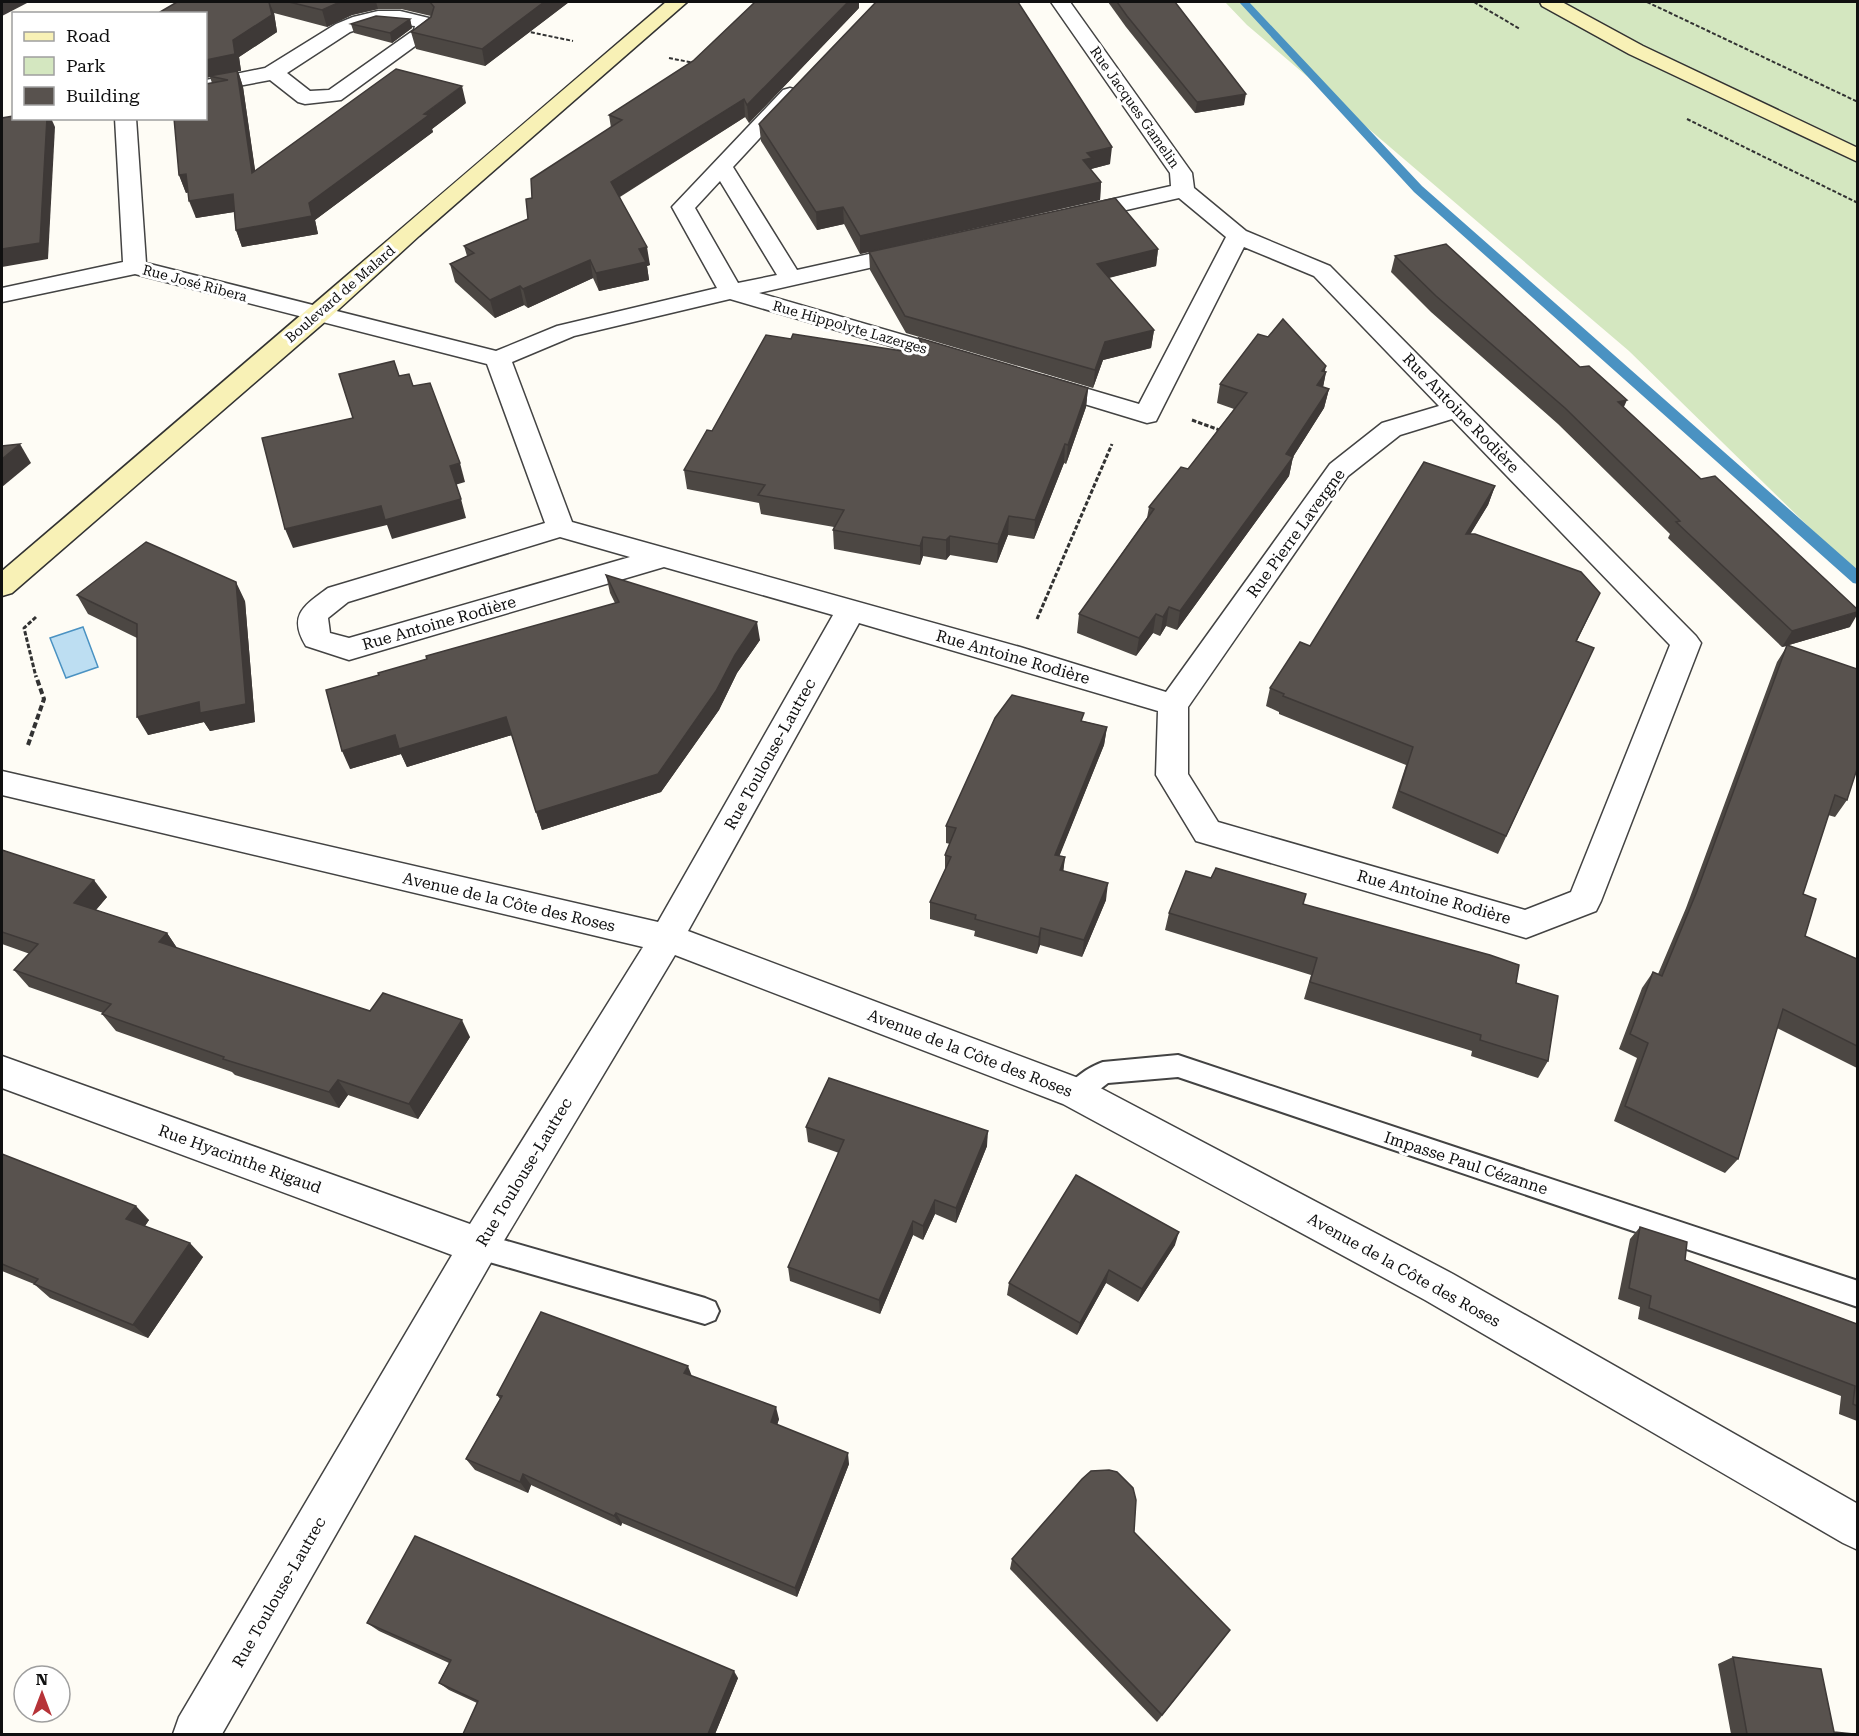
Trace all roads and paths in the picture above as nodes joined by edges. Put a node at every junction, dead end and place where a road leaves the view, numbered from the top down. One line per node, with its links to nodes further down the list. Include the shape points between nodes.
1 (677, 2): 20 (street, Boulevard de Malard)
2 (1061, 2): 12 (street, Rue Jacques Gamelin, via 1182,173)
3 (1549, 2): 10 (street, via 1636,50)
4 (1647, 2): 8 (path)
5 (273, 72): 5 (street, via 305,98 334,96 423,33 426,23 382,10 358,14); 7 (street)
6 (801, 82): 11 (street)
7 (207, 86)
8 (1857, 102)
9 (125, 120): 16 (street)
10 (1857, 156)
11 (722, 166): 17 (street); 18 (street, via 683,207)
12 (1183, 190): 13 (street, Rue Jacques Gamelin); 14 (street, Rue Antoine Rodière)
13 (1056, 219)
14 (1238, 236): 24 (street, Rue Antoine Rodière, via 1322,271); 25 (street)
15 (930, 248): 17 (street)
16 (135, 267): 19 (street, Rue José Ribera); 20 (street, Rue José Ribera)
17 (791, 279): 18 (street)
18 (731, 292): 21 (street, Rue Hippolyte Lazerges, via 566,331); 22 (street, Rue Hippolyte Lazerges)
19 (2, 295)
20 (318, 315): 21 (street); 29 (street, Boulevard de Malard)
21 (498, 359): 27 (street)
22 (990, 368)
23 (1024, 378): 25 (street)
24 (1457, 409): 33 (street, Rue Pierre Lavergne, via 1391,429 1339,470); 33 (street, Rue Antoine Rodière, via 1686,643 1584,901 1526,924 1207,832 1172,775)
25 (1148, 415): 26 (path, via 1181,417); 32 (path, via 1112,444)
26 (1226, 432)
27 (560, 528): 28 (street, Rue Antoine Rodière); 28 (street, Rue Antoine Rodière, via 338,595 313,614 316,639 349,649)
28 (665, 557): 30 (street, Rue Antoine Rodière)
29 (2, 585)
30 (851, 610): 32 (street, Rue Antoine Rodière); 36 (street, Rue Toulouse-Lautrec)
31 (41, 612): 34 (path, via 24,628 44,699)
32 (1020, 658): 33 (street, Rue Antoine Rodière)
33 (1173, 705)
34 (22, 753)
35 (2, 783): 36 (street, Avenue de la Côte des Roses)
36 (667, 938): 38 (street, Avenue de la Côte des Roses); 39 (street, Rue Toulouse-Lautrec)
37 (2, 1072): 39 (street, Rue Hyacinthe Rigaud)
38 (1076, 1093): 40 (lane, Impasse Paul Cézanne, via 1103,1073 1178,1066); 42 (street, Avenue de la Côte des Roses, via 1439,1287)
39 (479, 1246): 41 (lane); 43 (street, Rue Toulouse-Lautrec)
40 (1857, 1294)
41 (705, 1311)
42 (1857, 1528)
43 (196, 1734)

